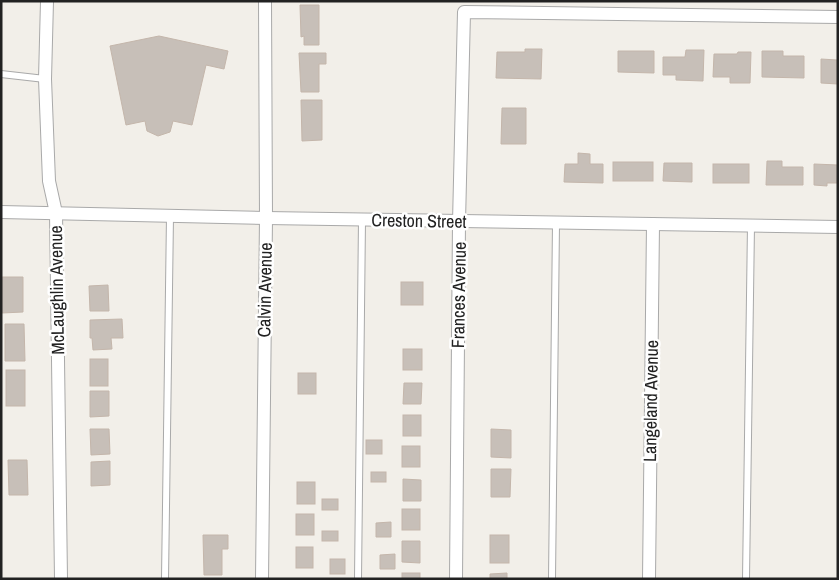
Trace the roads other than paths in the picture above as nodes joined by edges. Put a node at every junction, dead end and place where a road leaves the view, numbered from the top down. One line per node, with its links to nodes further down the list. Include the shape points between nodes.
1 (47, 1): 5 (street, McLaughlin Avenue)
2 (265, 1): 9 (street, Calvin Avenue)
3 (838, 18): 11 (street, Frances Avenue, via 464,12)
4 (1, 74): 5 (lane)
5 (45, 79): 7 (street, McLaughlin Avenue, via 49,180)
6 (1, 212): 7 (street, Creston Street)
7 (56, 213): 8 (street, Creston Street); 16 (street, McLaughlin Avenue)
8 (170, 216): 9 (street, Creston Street); 17 (lane)
9 (266, 218): 10 (street, Creston Street); 18 (street, Calvin Avenue)
10 (362, 220): 11 (street, Creston Street); 19 (lane)
11 (459, 222): 12 (street, Creston Street); 20 (street, Frances Avenue)
12 (556, 223): 13 (street, Creston Street); 21 (lane)
13 (653, 224): 14 (street, Creston Street); 22 (street, Langeland Avenue)
14 (751, 225): 15 (street, Creston Street); 23 (lane)
15 (838, 227)
16 (61, 579)
17 (165, 579)
18 (262, 579)
19 (358, 579)
20 (456, 579)
21 (552, 579)
22 (649, 579)
23 (746, 579)

